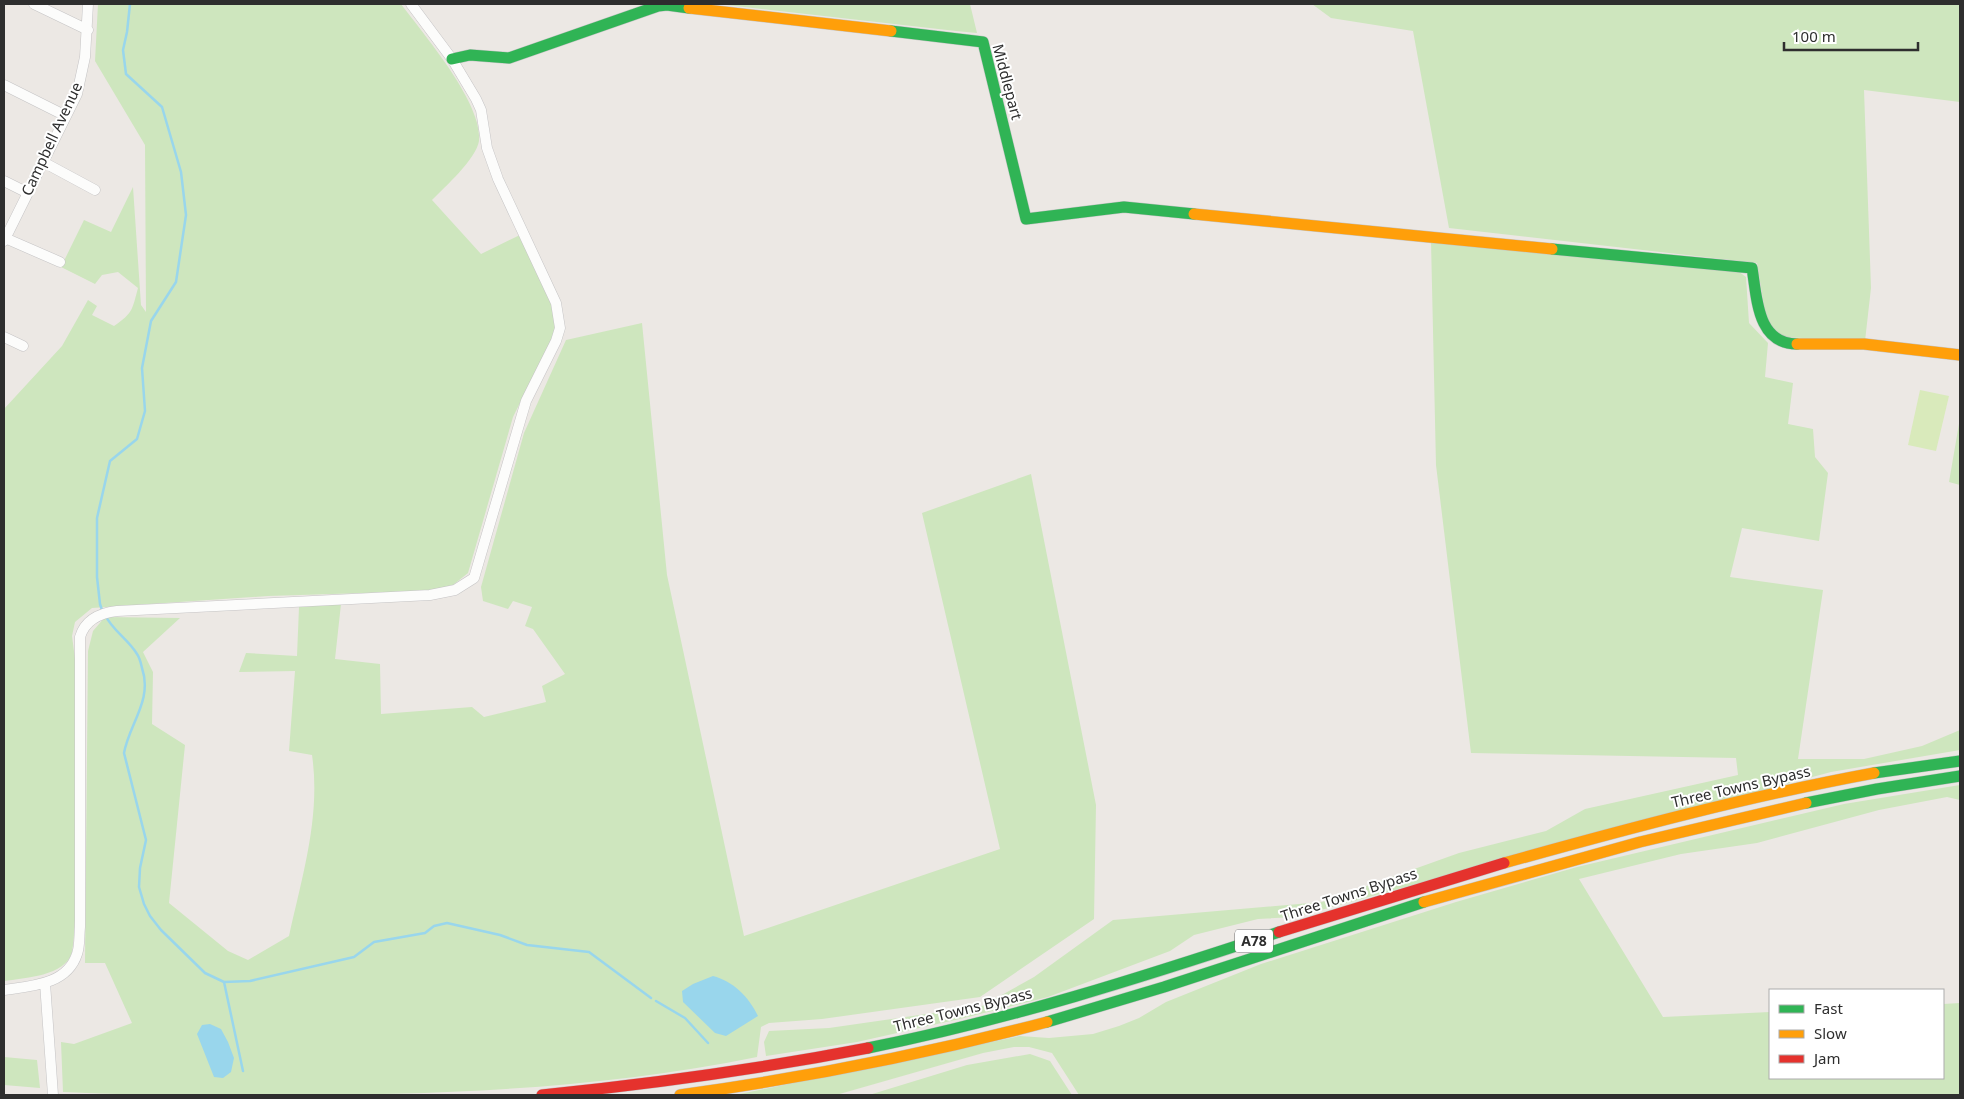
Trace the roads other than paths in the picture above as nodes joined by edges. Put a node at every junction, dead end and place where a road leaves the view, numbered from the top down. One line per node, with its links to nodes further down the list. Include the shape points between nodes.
1 (34, 4): 4 (street)
2 (88, 4): 4 (street, Campbell Avenue)
3 (410, 4): 5 (street)
4 (88, 30): 7 (street, Campbell Avenue, via 80,84)
5 (452, 58): 16 (main road, Middlepart, via 470,54 509,58 667,4 983,42 1026,219 1124,206 1752,268 1760,317 1780,342 1864,344); 19 (street, via 481,110 487,148 498,179 556,303 560,328 526,401 474,578 455,590 430,595 110,612 88,622 80,637 78,949 64,975)
6 (4, 85): 7 (street)
7 (66, 116): 8 (street, Campbell Avenue)
8 (43, 162): 10 (street); 11 (street, Campbell Avenue)
9 (4, 181): 11 (street)
10 (95, 190)
11 (28, 193): 12 (street, Campbell Avenue)
12 (5, 240): 13 (street)
13 (60, 262)
14 (4, 337): 15 (street)
15 (23, 346)
16 (1960, 355)
17 (1960, 761): 22 (main road, Three Towns Bypass / A78, via 1926,764 1776,793 1599,837 1354,908 1096,992 969,1025 814,1058 714,1075)
18 (1960, 776): 23 (main road, Three Towns Bypass / A78, via 1844,795 1603,852 1350,926 1100,1007 985,1038 808,1075)
19 (45, 983): 20 (street); 21 (street)
20 (4, 990)
21 (53, 1095)
22 (542, 1095)
23 (680, 1095)

